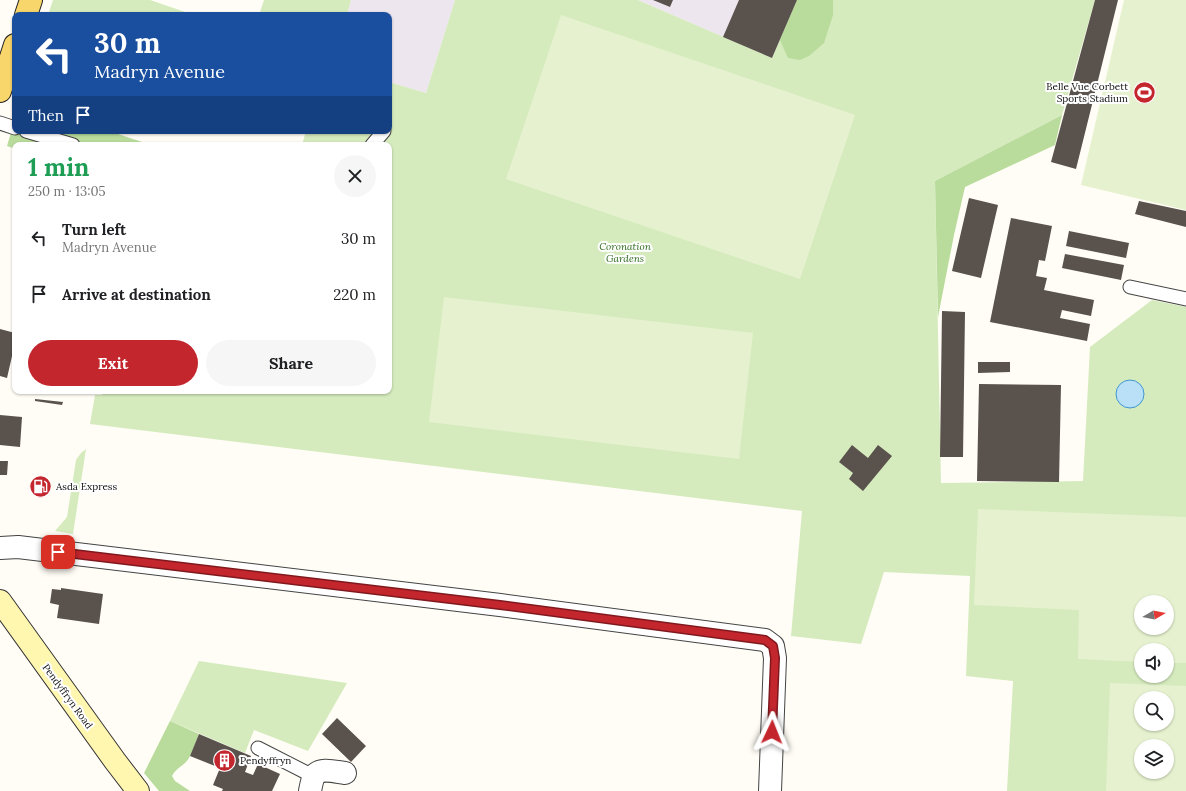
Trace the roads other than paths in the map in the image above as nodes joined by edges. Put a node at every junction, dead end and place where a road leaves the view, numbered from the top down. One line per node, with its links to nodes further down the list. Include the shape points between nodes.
1 (31, 0): 2 (main road)
2 (27, 12)
3 (12, 53): 4 (main road)
4 (0, 91)
5 (0, 123): 6 (lane)
6 (12, 127)
7 (36, 134): 9 (lane)
8 (381, 134): 10 (lane)
9 (63, 142)
10 (375, 142)
11 (1130, 287): 12 (lane)
12 (1186, 299)
13 (0, 548): 19 (street, via 18,547 765,640 773,646 775,658)
14 (0, 601): 18 (street, Pendyffryn Road)
15 (258, 748): 17 (lane)
16 (345, 773): 17 (street, via 323,770 317,773)
17 (312, 784)
18 (138, 791)
19 (770, 791)

